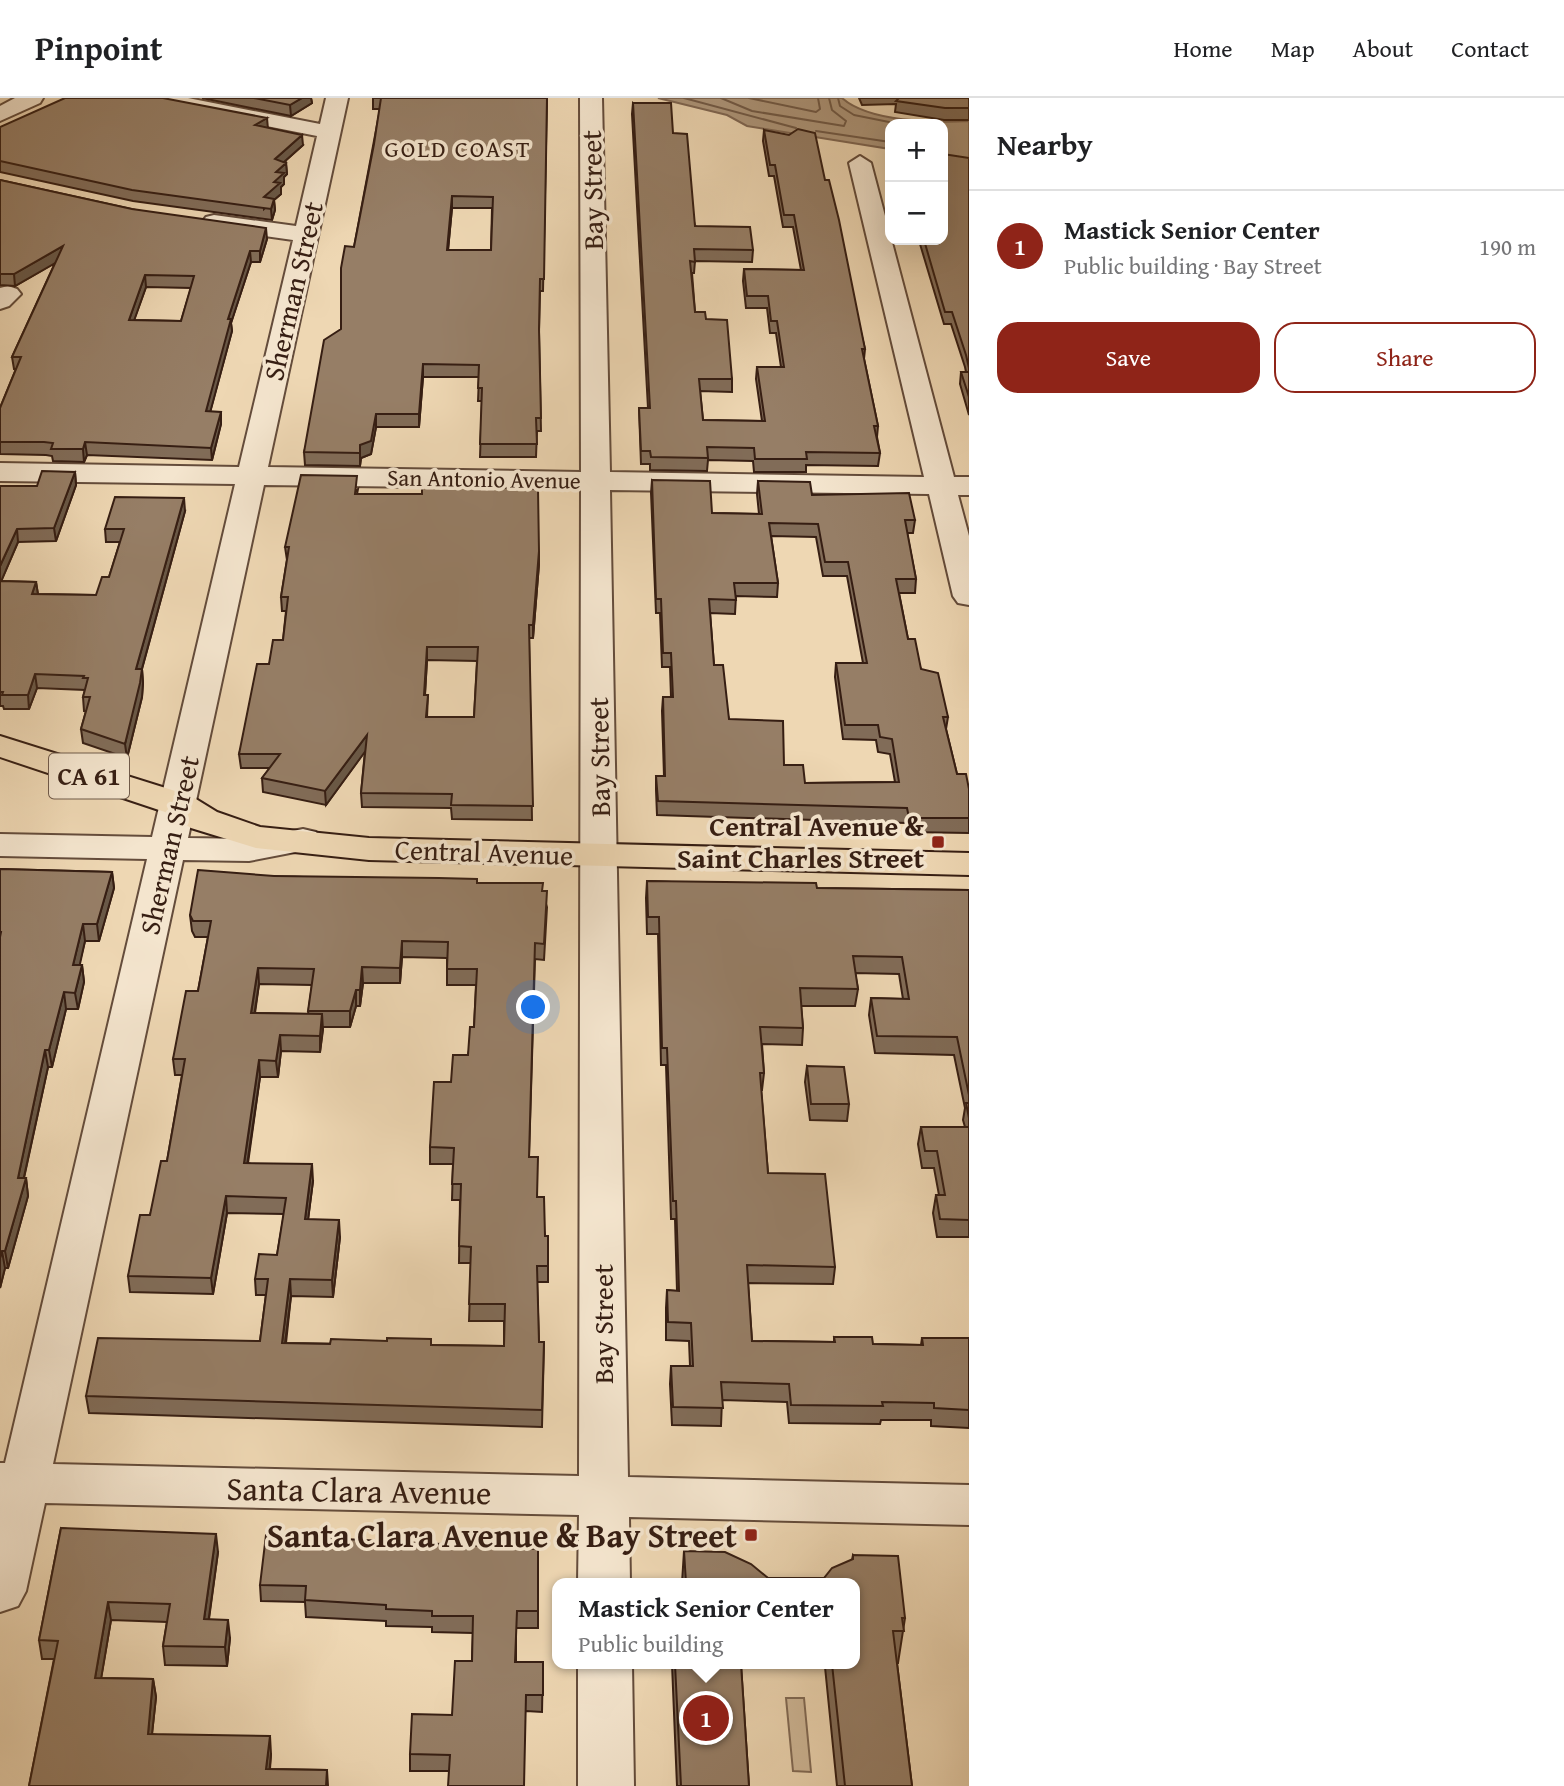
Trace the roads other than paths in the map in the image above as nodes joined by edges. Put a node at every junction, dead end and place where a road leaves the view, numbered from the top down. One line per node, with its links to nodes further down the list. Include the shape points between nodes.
1 (32, 98): 5 (street)
2 (155, 98): 6 (street)
3 (337, 98): 6 (street, Sherman Street)
4 (591, 98): 12 (street, Bay Street)
5 (0, 114)
6 (329, 132): 9 (street, Sherman Street)
7 (860, 163): 13 (street)
8 (190, 219): 9 (street)
9 (306, 235): 11 (street, Sherman Street)
10 (0, 472): 11 (street, San Antonio Avenue)
11 (252, 476): 12 (street, San Antonio Avenue); 16 (street, Sherman Street)
12 (595, 480): 13 (street, San Antonio Avenue); 20 (street, Bay Street)
13 (956, 486): 14 (street)
14 (969, 596)
15 (0, 746): 16 (main road, CA 61)
16 (178, 804): 17 (main road, CA 61, via 204,820 256,837); 19 (street, Sherman Street)
17 (303, 840): 19 (street, Central Avenue, via 249,850); 20 (main road, Central Avenue / CA 61, via 369,849)
18 (0, 845): 19 (street, Central Avenue)
19 (168, 849): 22 (street, Sherman Street, via 78,1233)
20 (600, 856): 21 (main road, Central Avenue / CA 61); 23 (street, Bay Street)
21 (969, 863)
22 (12, 1482): 23 (street, Santa Clara Avenue); 26 (street, Sherman Street)
23 (603, 1496): 24 (street, Santa Clara Avenue); 25 (street, Bay Street)
24 (969, 1505)
25 (604, 1578)
26 (0, 1591)
27 (605, 1669): 28 (street)
28 (606, 1786)

